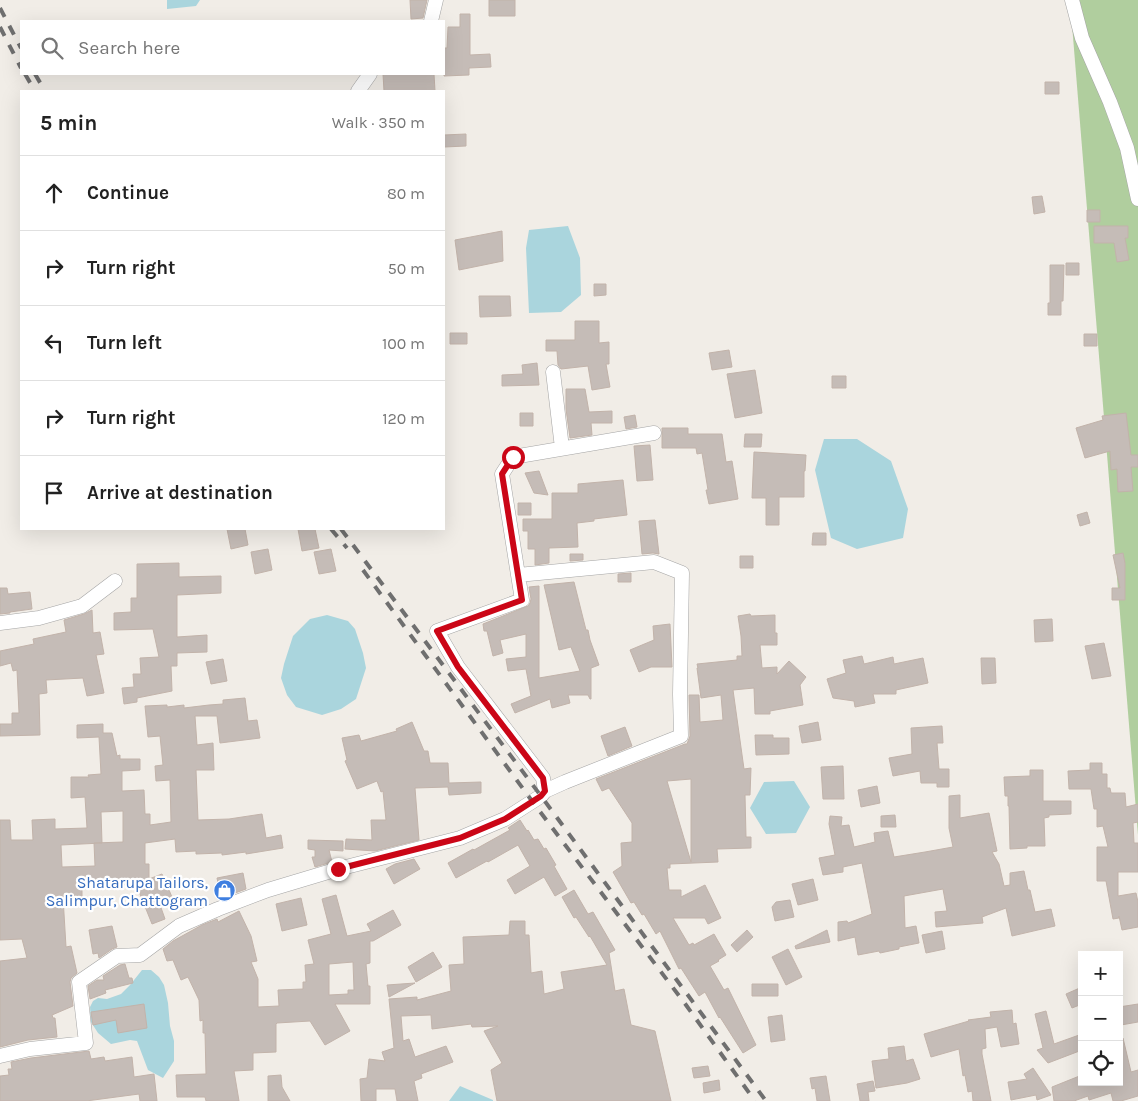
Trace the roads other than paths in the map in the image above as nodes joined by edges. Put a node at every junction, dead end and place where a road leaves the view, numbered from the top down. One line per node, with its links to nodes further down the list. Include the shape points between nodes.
1 (436, 0): 3 (street)
2 (1072, 0): 6 (street, via 1082,38 1127,148)
3 (431, 20)
4 (369, 75): 5 (street)
5 (359, 90)
6 (1138, 199)
7 (553, 372): 9 (street)
8 (654, 433): 9 (street)
9 (562, 448): 10 (street, via 513,457 502,474)
10 (518, 575): 13 (street, via 522,600 437,631 458,667 543,778); 13 (street, via 654,562 682,573 681,736)
11 (115, 582): 12 (street, via 82,606 38,618)
12 (0, 623)
13 (545, 791): 14 (street, via 505,819 460,838 268,890 179,926 140,955 117,956 79,982 86,1043)
14 (0, 1056)

